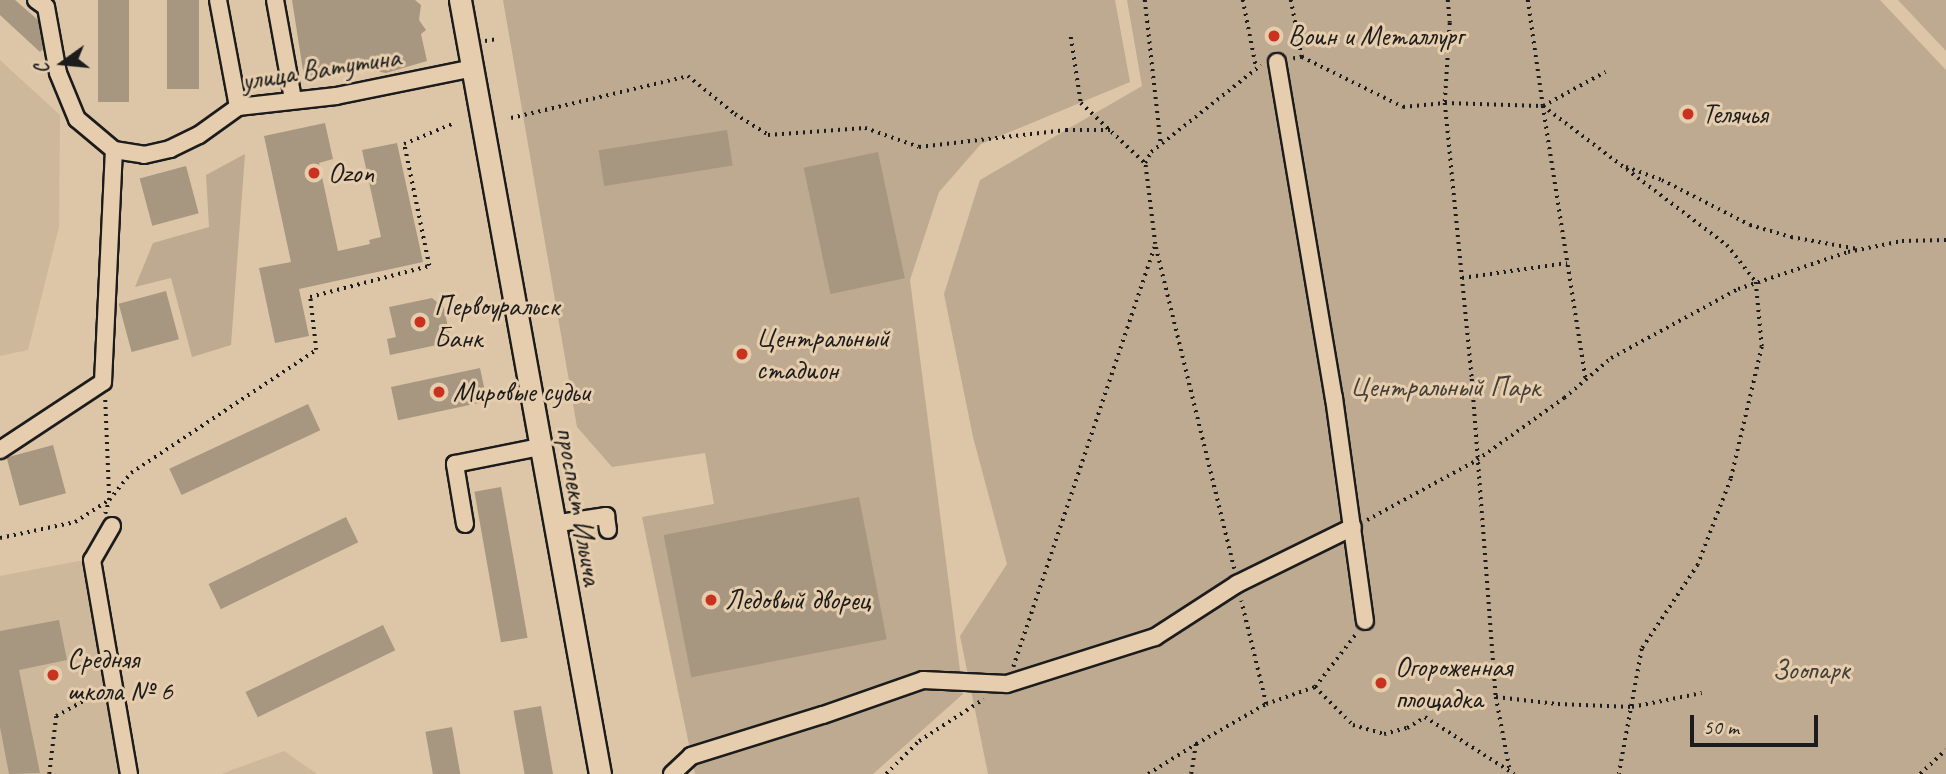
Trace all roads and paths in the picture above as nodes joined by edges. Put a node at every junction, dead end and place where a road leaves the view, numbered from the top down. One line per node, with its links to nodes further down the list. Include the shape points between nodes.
1 (36, 0): 24 (street, via 46,7 58,73 78,119)
2 (218, 0): 19 (street)
3 (275, 0): 16 (street)
4 (460, 0): 14 (main road, проспект Ильича)
5 (1145, 0): 23 (path)
6 (1243, 0): 13 (path)
7 (1291, 0): 11 (path)
8 (1448, 0): 17 (path)
9 (1528, 0): 18 (path)
10 (1071, 37): 22 (path, via 1081,103)
11 (1302, 57): 12 (path); 17 (path, via 1403,107)
12 (1277, 62): 13 (path); 42 (street)
13 (1256, 66): 23 (path)
14 (474, 68): 16 (street, улица Ватутина, via 336,96); 35 (main road, проспект Ильича)
15 (1605, 72): 18 (path)
16 (293, 99): 19 (street, улица Ватутина)
17 (1445, 103): 18 (path); 31 (path)
18 (1543, 106): 26 (path); 30 (path)
19 (237, 107): 24 (street, улица Ватутина, via 199,135 170,149 144,155)
20 (511, 118): 22 (path, via 688,76 768,135 865,128 919,147 1066,130)
21 (452, 124): 38 (path, via 404,144 429,267 310,297 316,350 131,473)
22 (1110, 130): 25 (path)
23 (1161, 144): 25 (path)
24 (114, 150): 34 (street)
25 (1146, 163): 28 (path)
26 (1620, 165): 29 (path, via 1662,180 1750,225); 32 (path, via 1727,245)
27 (1946, 240): 29 (path, via 1902,241)
28 (1155, 244): 46 (path); 48 (path)
29 (1860, 250): 32 (path)
30 (1567, 263): 31 (path); 33 (path)
31 (1462, 278): 37 (path)
32 (1756, 282): 33 (path, via 1611,358); 54 (path, via 1762,347 1731,479 1698,565 1642,649)
33 (1586, 380): 37 (path)
34 (103, 382): 36 (street); 38 (path)
35 (540, 447): 39 (street, via 454,464); 40 (main road, проспект Ильича)
36 (0, 450)
37 (1477, 460): 42 (path); 52 (path)
38 (108, 500): 45 (path, via 75,522)
39 (465, 524)
40 (553, 524): 43 (street, via 606,516); 60 (main road, проспект Ильича)
41 (112, 526): 49 (street, via 92,559)
42 (1353, 527): 46 (street); 47 (street)
43 (608, 530)
44 (0, 531): 45 (path)
45 (1, 538)
46 (1237, 584): 48 (street, via 1156,637); 53 (path)
47 (1365, 621): 50 (path)
48 (1007, 684): 61 (street, via 923,680 691,756); 62 (path, via 919,741)
49 (114, 685): 58 (path, via 56,716); 59 (street)
50 (1315, 687): 53 (path); 57 (path, via 1360,728 1384,734 1425,717)
51 (1702, 693): 54 (path)
52 (1496, 697): 54 (path); 57 (path)
53 (1266, 704): 55 (path)
54 (1632, 707): 65 (path)
55 (1196, 744): 63 (path); 64 (path)
56 (1946, 750): 66 (path)
57 (1511, 773)
58 (48, 774)
59 (129, 774)
60 (600, 774)
61 (672, 774)
62 (886, 774)
63 (1148, 774)
64 (1191, 774)
65 (1619, 774)
66 (1920, 774)

